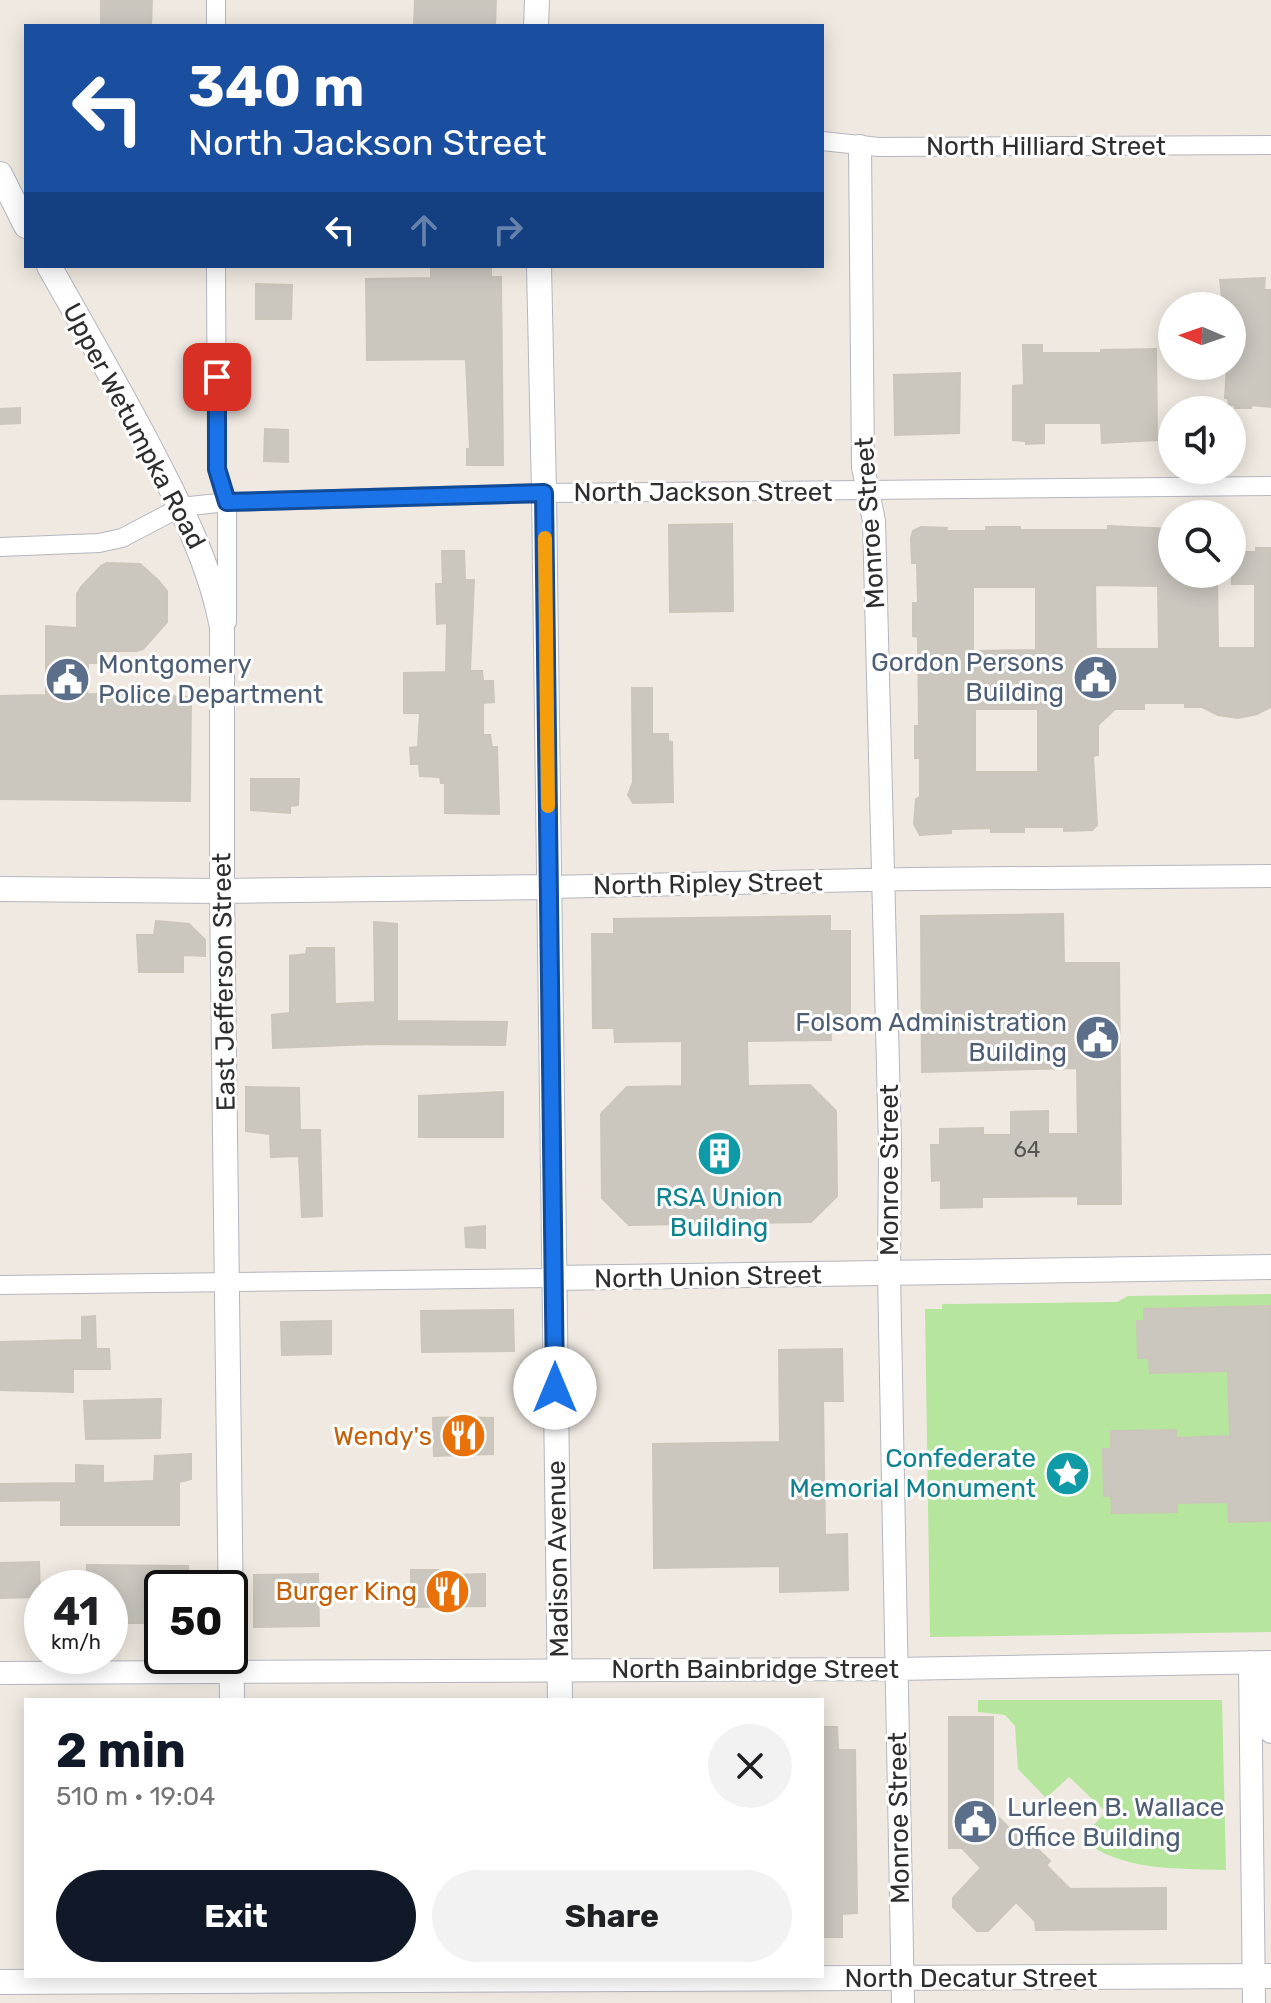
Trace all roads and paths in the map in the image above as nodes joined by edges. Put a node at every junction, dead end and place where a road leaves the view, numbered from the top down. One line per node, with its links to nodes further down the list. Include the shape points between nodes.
1 (216, 0): 3 (street)
2 (537, 0): 4 (main road)
3 (216, 24)
4 (536, 24)
5 (824, 141): 7 (street, North Hilliard Street)
6 (1271, 145): 7 (street, North Hilliard Street)
7 (860, 146): 14 (street, Monroe Street, via 863,467)
8 (0, 174): 9 (main road)
9 (14, 212)
10 (50, 268): 17 (main road, Upper Wetumpka Road)
11 (216, 268): 16 (street, East Jefferson Street, via 217,469)
12 (539, 268): 15 (main road, Madison Avenue)
13 (1271, 486): 14 (street, North Jackson Street)
14 (870, 491): 15 (street, North Jackson Street); 21 (street, Monroe Street)
15 (544, 493): 16 (street, North Jackson Street); 22 (main road, Madison Avenue)
16 (227, 502): 17 (street, North Jackson Street); 19 (street, East Jefferson Street)
17 (181, 507): 18 (street, North Jackson Street, via 122,538); 19 (main road, Upper Wetumpka Road, via 215,593 222,627)
18 (0, 547)
19 (223, 685): 24 (main road, East Jefferson Street)
20 (1271, 876): 21 (street, North Ripley Street)
21 (884, 881): 22 (street, North Ripley Street); 26 (street, Monroe Street)
22 (549, 887): 24 (main road, North Ripley Street); 27 (main road, Madison Avenue)
23 (0, 889): 24 (main road, North Ripley Street)
24 (222, 891): 28 (main road, East Jefferson Street)
25 (1271, 1267): 26 (main road, North Union Street)
26 (889, 1272): 27 (main road, North Union Street); 32 (street, Monroe Street)
27 (554, 1278): 28 (street, North Union Street); 33 (main road, Madison Avenue)
28 (228, 1283): 29 (street, North Union Street); 30 (main road, East Jefferson Street)
29 (0, 1285)
30 (231, 1570)
31 (1263, 1662): 32 (street, North Bainbridge Street); 40 (street); 41 (street)
32 (897, 1669): 33 (street, North Bainbridge Street); 42 (street, Monroe Street)
33 (559, 1670): 34 (street, North Bainbridge Street); 39 (main road, Madison Avenue)
34 (248, 1671)
35 (144, 1672): 36 (street, North Bainbridge Street)
36 (0, 1673)
37 (232, 1674): 38 (main road, East Jefferson Street)
38 (232, 1698)
39 (560, 1698)
40 (1271, 1732)
41 (1262, 1976): 42 (main road, North Decatur Street); 47 (street)
42 (902, 1978): 44 (main road, North Decatur Street); 46 (street, Monroe Street)
43 (0, 1982): 45 (main road, North Decatur Street)
44 (563, 1986): 45 (main road, North Decatur Street)
45 (234, 1987)
46 (903, 2003)
47 (1254, 2003)

